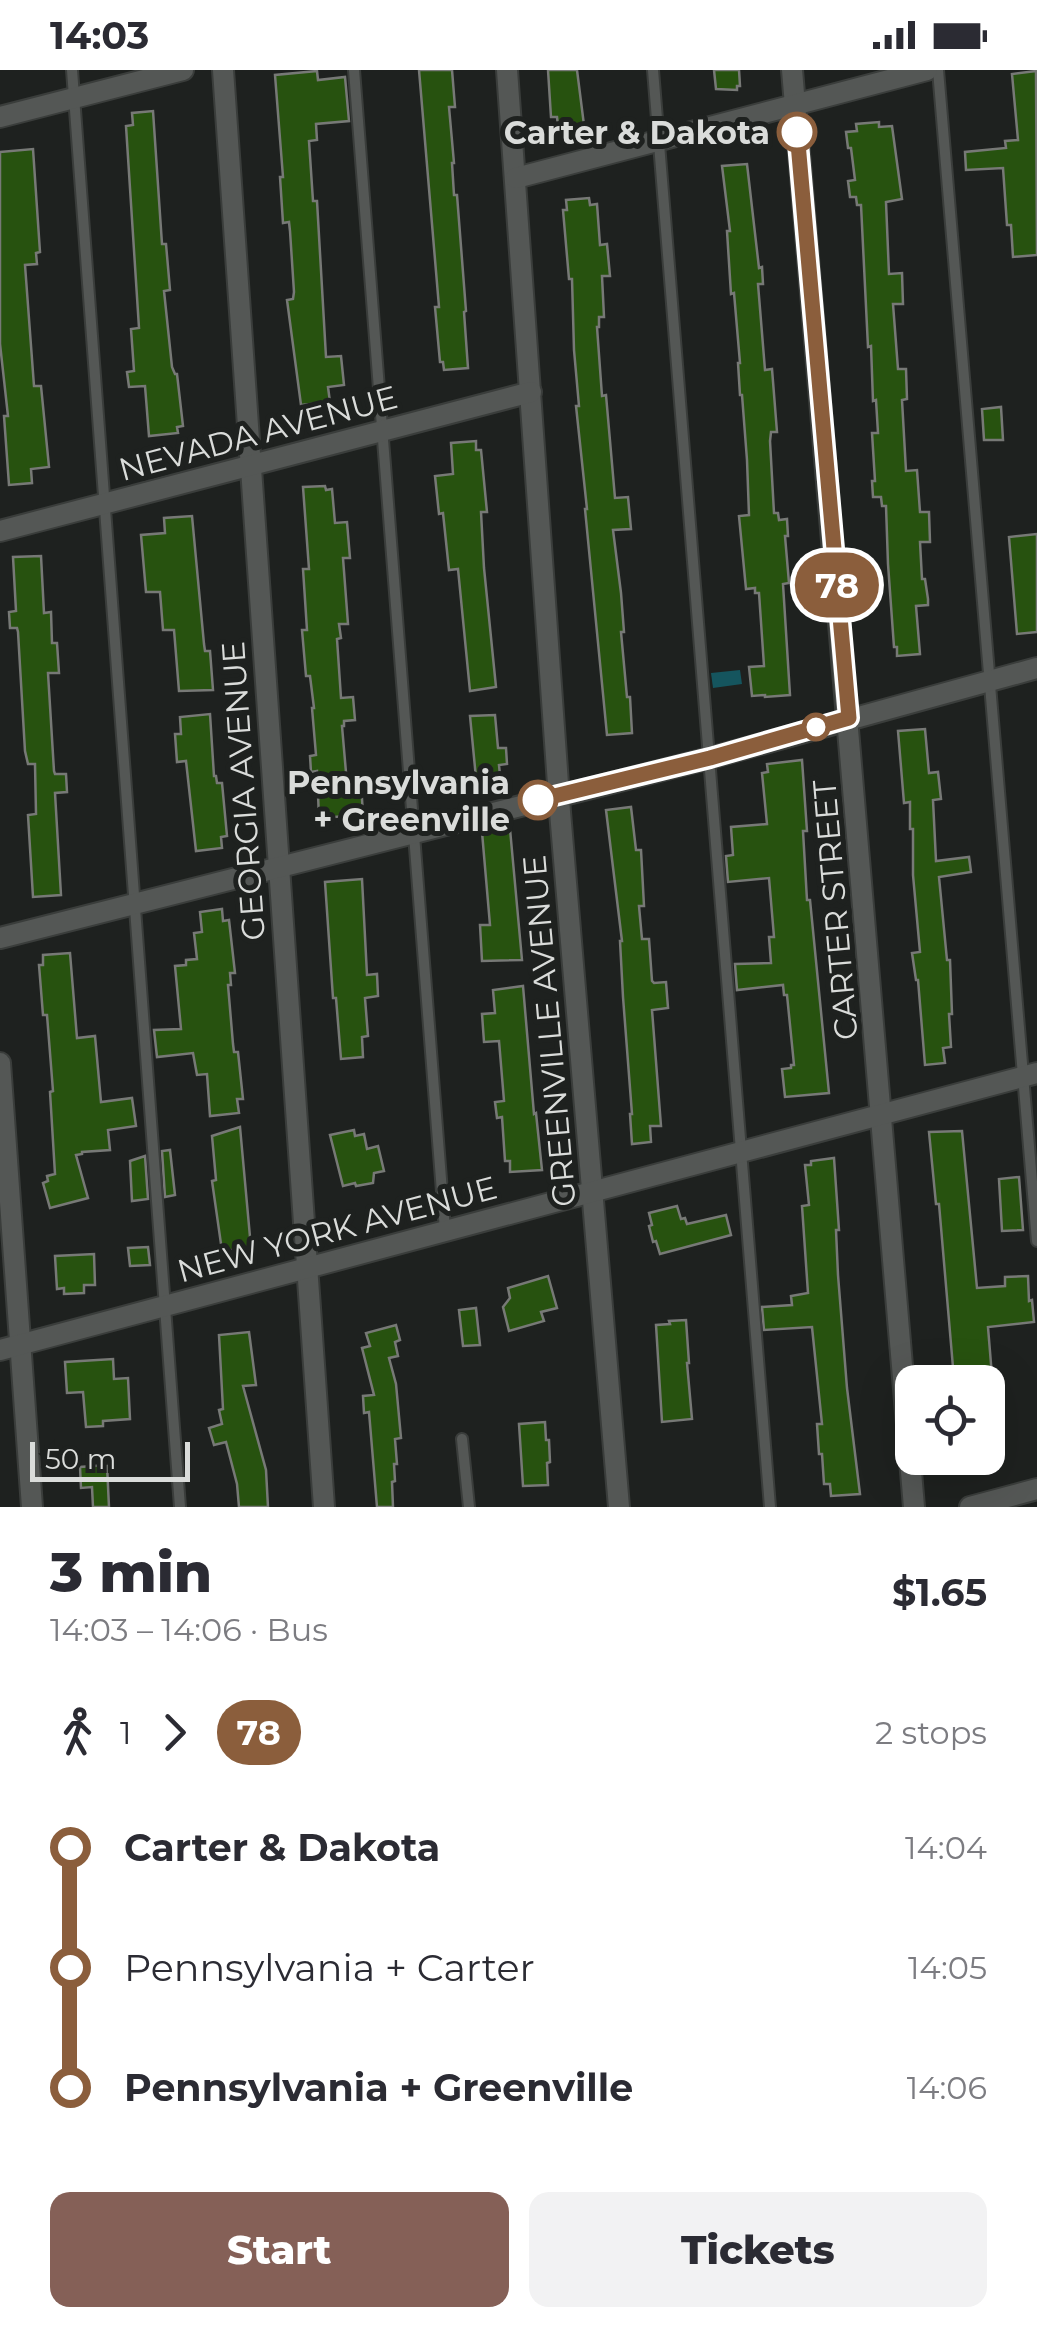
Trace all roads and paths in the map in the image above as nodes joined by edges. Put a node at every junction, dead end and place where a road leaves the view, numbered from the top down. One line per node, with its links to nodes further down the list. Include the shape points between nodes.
1 (72, 70): 10 (lane)
2 (183, 70): 10 (street)
3 (222, 70): 17 (street, GEORGIA AVENUE)
4 (354, 70): 16 (lane)
5 (507, 70): 14 (street, GREENVILLE AVENUE)
6 (653, 70): 13 (lane)
7 (792, 70): 11 (street, CARTER STREET)
8 (927, 70): 11 (street)
9 (938, 70): 21 (lane)
10 (74, 98): 12 (street); 18 (lane)
11 (795, 105): 13 (street); 22 (street, CARTER STREET)
12 (0, 117)
13 (659, 140): 14 (street); 23 (lane)
14 (516, 178): 15 (street, GREENVILLE AVENUE)
15 (532, 392): 16 (street, NEVADA AVENUE); 24 (street, GREENVILLE AVENUE)
16 (382, 432): 17 (street, NEVADA AVENUE); 25 (lane)
17 (250, 466): 18 (street, NEVADA AVENUE); 26 (street, GEORGIA AVENUE)
18 (104, 504): 19 (street, NEVADA AVENUE); 27 (lane)
19 (0, 531)
20 (1037, 668): 21 (street)
21 (990, 681): 22 (street); 30 (lane)
22 (849, 718): 23 (street); 31 (street, CARTER STREET)
23 (710, 758): 24 (street); 32 (lane)
24 (560, 794): 25 (street); 33 (street, GREENVILLE AVENUE)
25 (414, 833): 26 (street); 34 (lane)
26 (279, 867): 27 (street); 36 (street, GEORGIA AVENUE)
27 (134, 904): 28 (street); 37 (lane)
28 (0, 938)
29 (0, 1063): 38 (street)
30 (1030, 1075): 31 (street, NEW YORK AVENUE); 35 (lane)
31 (882, 1115): 32 (street, NEW YORK AVENUE); 47 (street, CARTER STREET)
32 (742, 1152): 33 (street, NEW YORK AVENUE); 46 (lane)
33 (594, 1191): 34 (street, NEW YORK AVENUE); 45 (street, GREENVILLE AVENUE)
34 (446, 1231): 36 (street, NEW YORK AVENUE)
35 (1037, 1241)
36 (307, 1268): 37 (street, NEW YORK AVENUE); 43 (street, GEORGIA AVENUE)
37 (164, 1306): 38 (street, NEW YORK AVENUE); 42 (lane)
38 (10, 1347): 41 (street)
39 (462, 1439): 44 (lane)
40 (1037, 1488): 48 (street)
41 (32, 1507)
42 (180, 1507)
43 (324, 1507)
44 (470, 1507)
45 (619, 1507)
46 (770, 1507)
47 (914, 1507)
48 (970, 1507)

